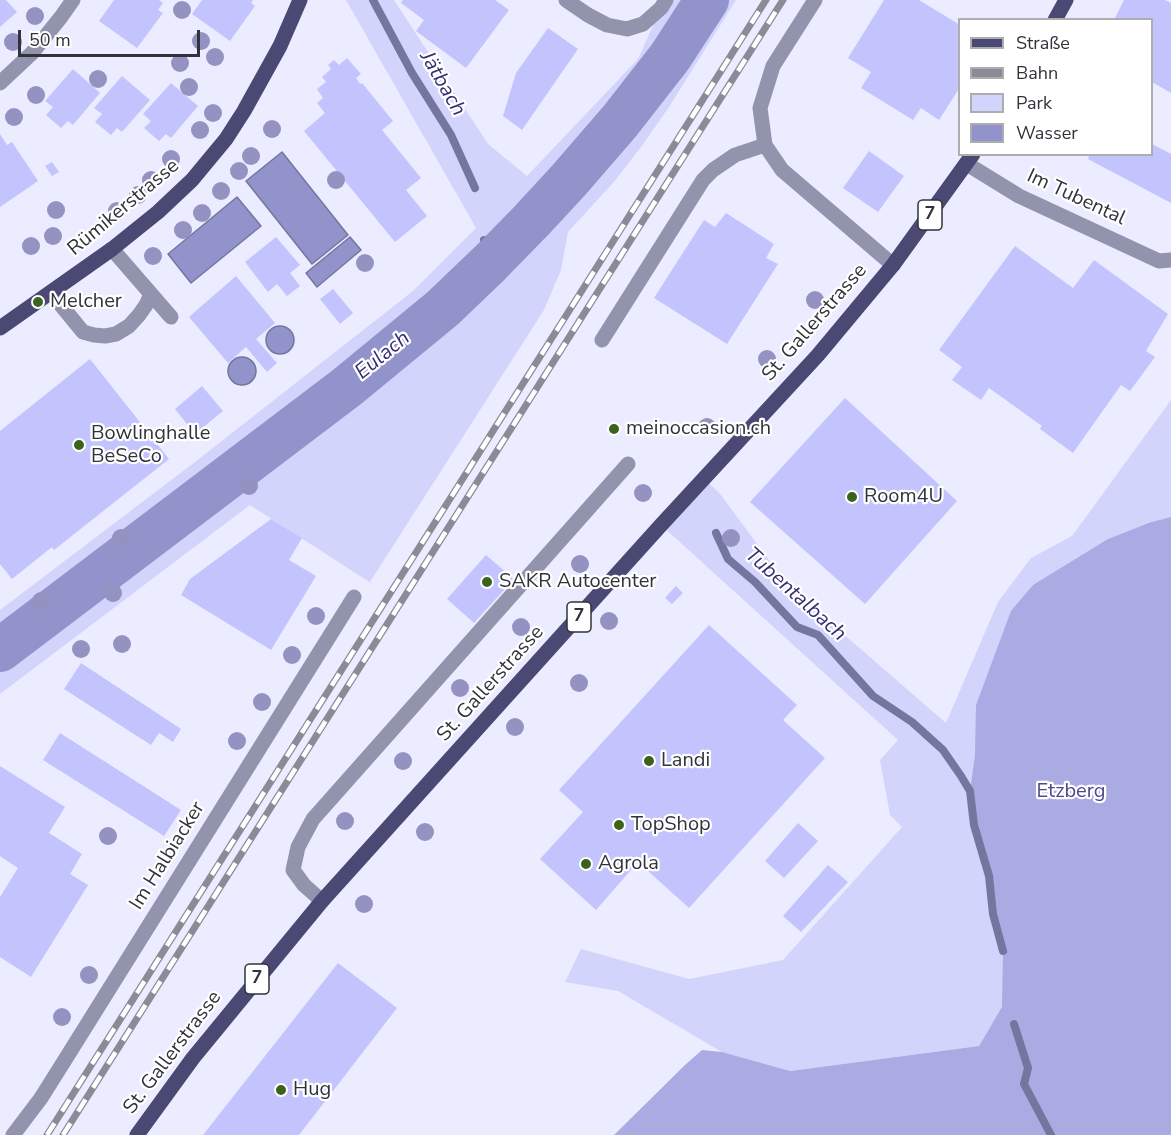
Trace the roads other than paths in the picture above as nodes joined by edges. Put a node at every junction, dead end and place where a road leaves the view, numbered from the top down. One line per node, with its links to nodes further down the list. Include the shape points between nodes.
1 (73, 0): 8 (street, via 32,53)
2 (300, 0): 11 (main road, Rümikerstrasse, via 280,46 225,139 192,180)
3 (567, 0): 4 (street, via 607,25 627,29 643,24)
4 (666, 0)
5 (815, 0): 9 (street, via 773,66 760,108)
6 (1066, 0): 7 (main road)
7 (1056, 18)
8 (0, 83)
9 (765, 145): 13 (street, via 782,170); 18 (street, via 735,155 703,180)
10 (970, 159): 12 (street, Im Tubental, via 986,177 1030,201 1160,261); 13 (main road, St. Gallerstrasse / 7)
11 (112, 249): 14 (main road, Rümikerstrasse); 15 (street)
12 (1171, 260)
13 (893, 265): 21 (main road, St. Gallerstrasse / 7, via 818,355)
14 (51, 293): 15 (street, via 83,332 105,336 129,326); 17 (main road, Rümikerstrasse)
15 (151, 294): 16 (street)
16 (171, 317)
17 (0, 328)
18 (602, 340)
19 (628, 464): 21 (street, via 313,819 298,847 293,870)
20 (354, 597): 22 (street, Im Halbiacker, via 69,1054)
21 (322, 901): 23 (main road, St. Gallerstrasse / 7, via 193,1058)
22 (13, 1135)
23 (137, 1135)

